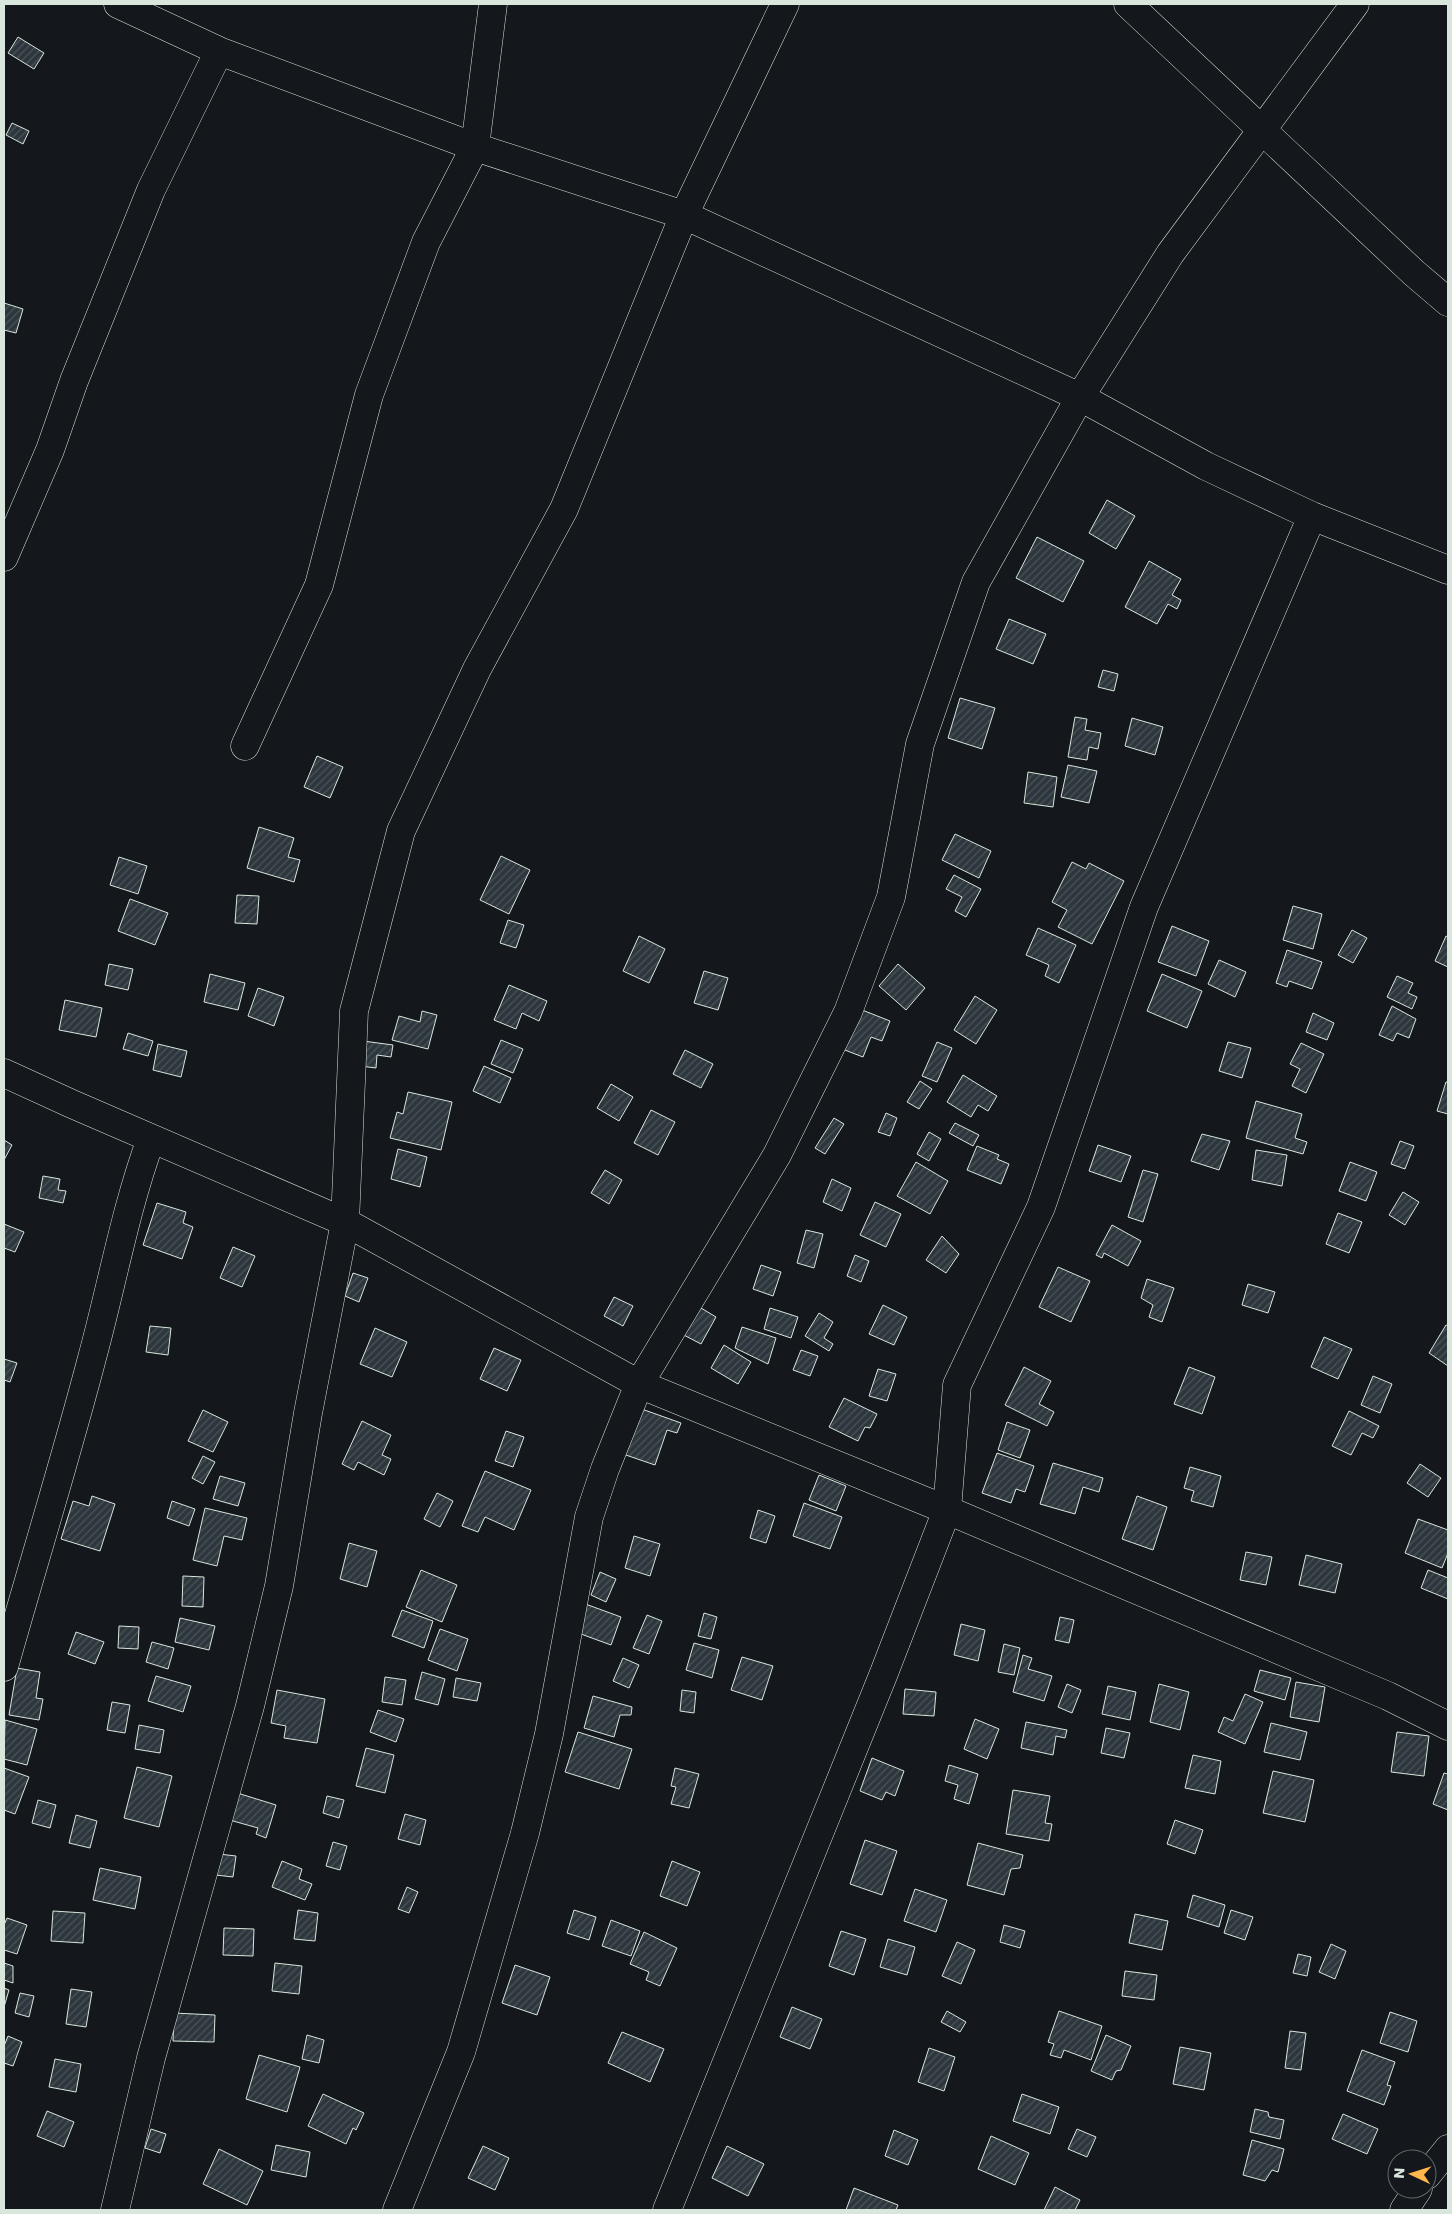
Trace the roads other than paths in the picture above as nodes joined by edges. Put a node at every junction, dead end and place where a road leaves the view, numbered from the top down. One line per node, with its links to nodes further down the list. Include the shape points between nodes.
1 (118, 4): 6 (street)
2 (493, 4): 8 (street)
3 (785, 4): 9 (street)
4 (1128, 4): 7 (street)
5 (1355, 4): 7 (street)
6 (219, 51): 8 (street); 13 (street, via 151,190 74,381 50,450)
7 (1261, 130): 10 (street); 11 (street, via 1170,254)
8 (476, 147): 9 (street); 15 (street, via 426,242 369,395 319,585)
9 (684, 215): 11 (street); 18 (street, via 564,509 477,668 401,831 354,1011)
10 (1448, 302)
11 (1080, 397): 12 (street, via 1206,466); 19 (street, via 976,582 920,744 891,897 848,1012 777,1155)
12 (1312, 516): 14 (street); 20 (street, via 1144,907 1041,1207 957,1385)
13 (4, 557)
14 (1448, 570)
15 (245, 746)
16 (4, 1073): 17 (street)
17 (150, 1139): 18 (street); 21 (street, via 134,1185 80,1406)
18 (345, 1222): 19 (street); 26 (street, via 279,1586 151,2058)
19 (639, 1384): 20 (street); 27 (street, via 605,1469 590,1517 547,1743 525,1833 464,2042)
20 (947, 1510): 22 (street, via 1388,1696); 28 (street)
21 (4, 1667)
22 (1448, 1726)
23 (1448, 2148): 24 (street)
24 (1437, 2162)
25 (1411, 2199): 29 (street)
26 (115, 2210)
27 (397, 2210)
28 (667, 2210)
29 (1404, 2210)

